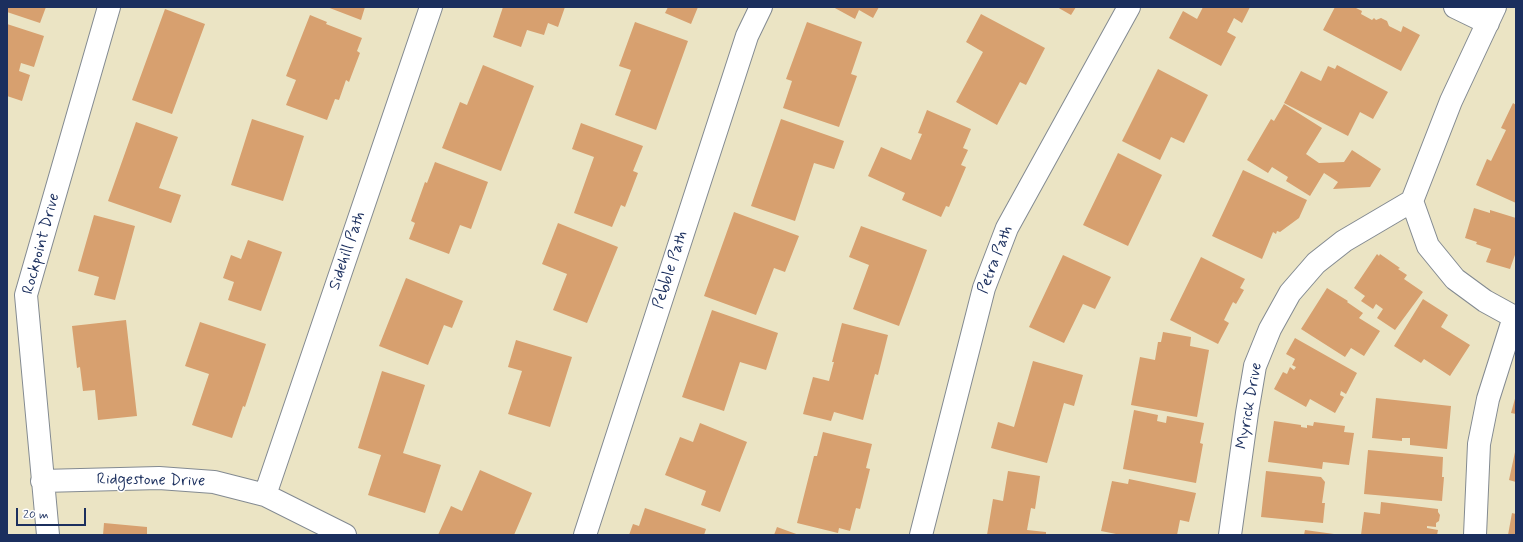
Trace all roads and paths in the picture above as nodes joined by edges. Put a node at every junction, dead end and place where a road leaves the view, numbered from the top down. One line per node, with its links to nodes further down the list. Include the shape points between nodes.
1 (109, 7): 9 (street, Rockpoint Drive, via 26,296)
2 (431, 7): 10 (street, Sidehill Path)
3 (761, 7): 13 (street, Pebble Path, via 748,36)
4 (1129, 7): 14 (street, Petra Path, via 1007,228 984,288)
5 (1455, 7): 6 (street)
6 (1491, 15): 7 (street, via 1452,101)
7 (1412, 201): 8 (street, via 1428,246 1455,279 1485,301); 15 (street, Myrick Drive, via 1344,241 1316,263 1290,293 1270,329 1255,366)
8 (1515, 317): 16 (street, via 1488,399 1479,444)
9 (42, 481): 10 (street, Ridgestone Drive, via 160,478 214,482); 11 (street, Rockpoint Drive)
10 (265, 495): 12 (street, Ridgestone Drive)
11 (48, 535)
12 (345, 535)
13 (585, 535)
14 (921, 535)
15 (1230, 535)
16 (1475, 535)

